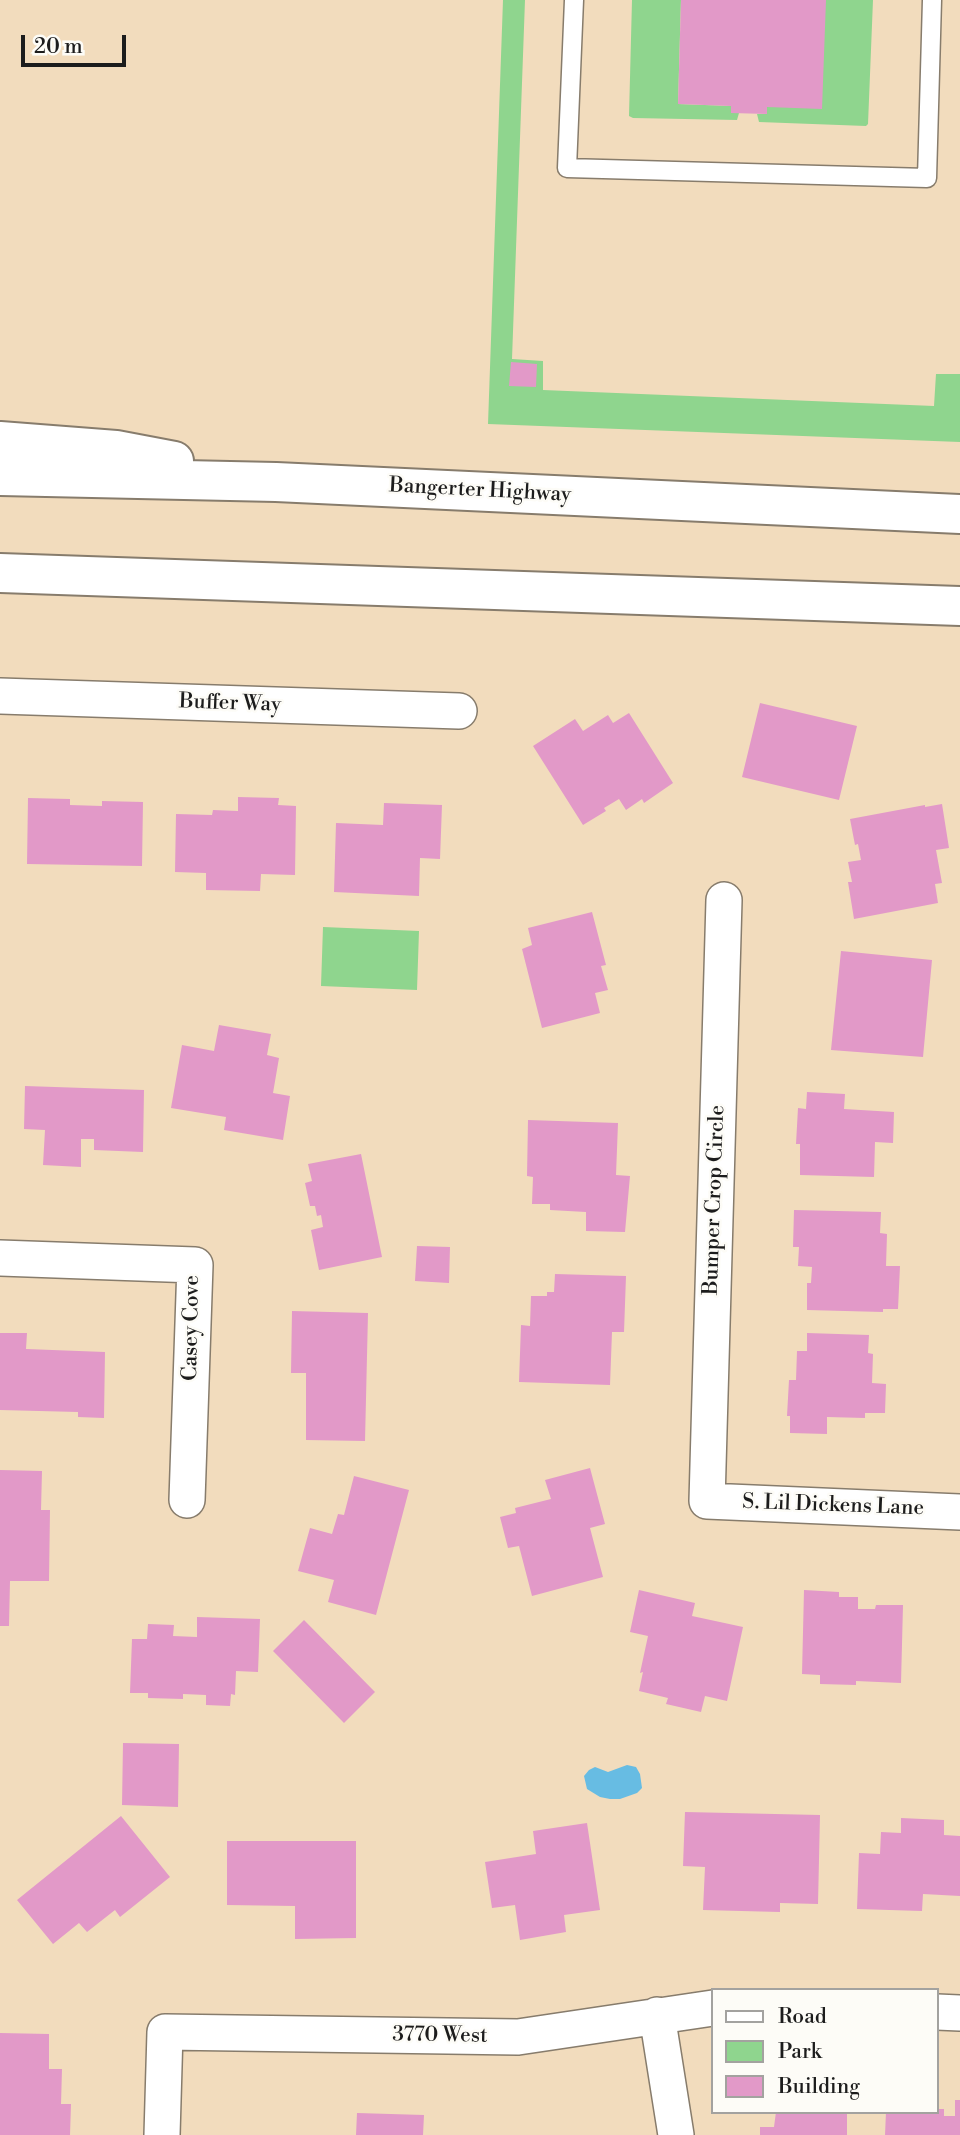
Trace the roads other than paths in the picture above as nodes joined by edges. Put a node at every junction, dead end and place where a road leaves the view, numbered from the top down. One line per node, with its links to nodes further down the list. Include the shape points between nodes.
1 (574, 0): 2 (lane, via 567,168 927,178)
2 (932, 0)
3 (0, 441): 5 (highway, via 116,450)
4 (0, 475): 5 (highway, Bangerter Highway)
5 (276, 482): 6 (highway, Bangerter Highway)
6 (960, 514)
7 (0, 573): 8 (highway)
8 (960, 606)
9 (0, 696): 10 (street, Buffer Way)
10 (459, 711)
11 (724, 900): 14 (street, Bumper Crop Circle)
12 (0, 1258): 13 (street, Casey Cove, via 195,1265)
13 (187, 1500)
14 (707, 1501): 15 (street, S. Lil Dickens Lane)
15 (960, 1512)
16 (712, 2008): 19 (street, 3770 West)
17 (939, 2012): 18 (street)
18 (960, 2013)
19 (657, 2015): 20 (street, 3770 West, via 518,2037 165,2032); 21 (street)
20 (162, 2135)
21 (676, 2135)

